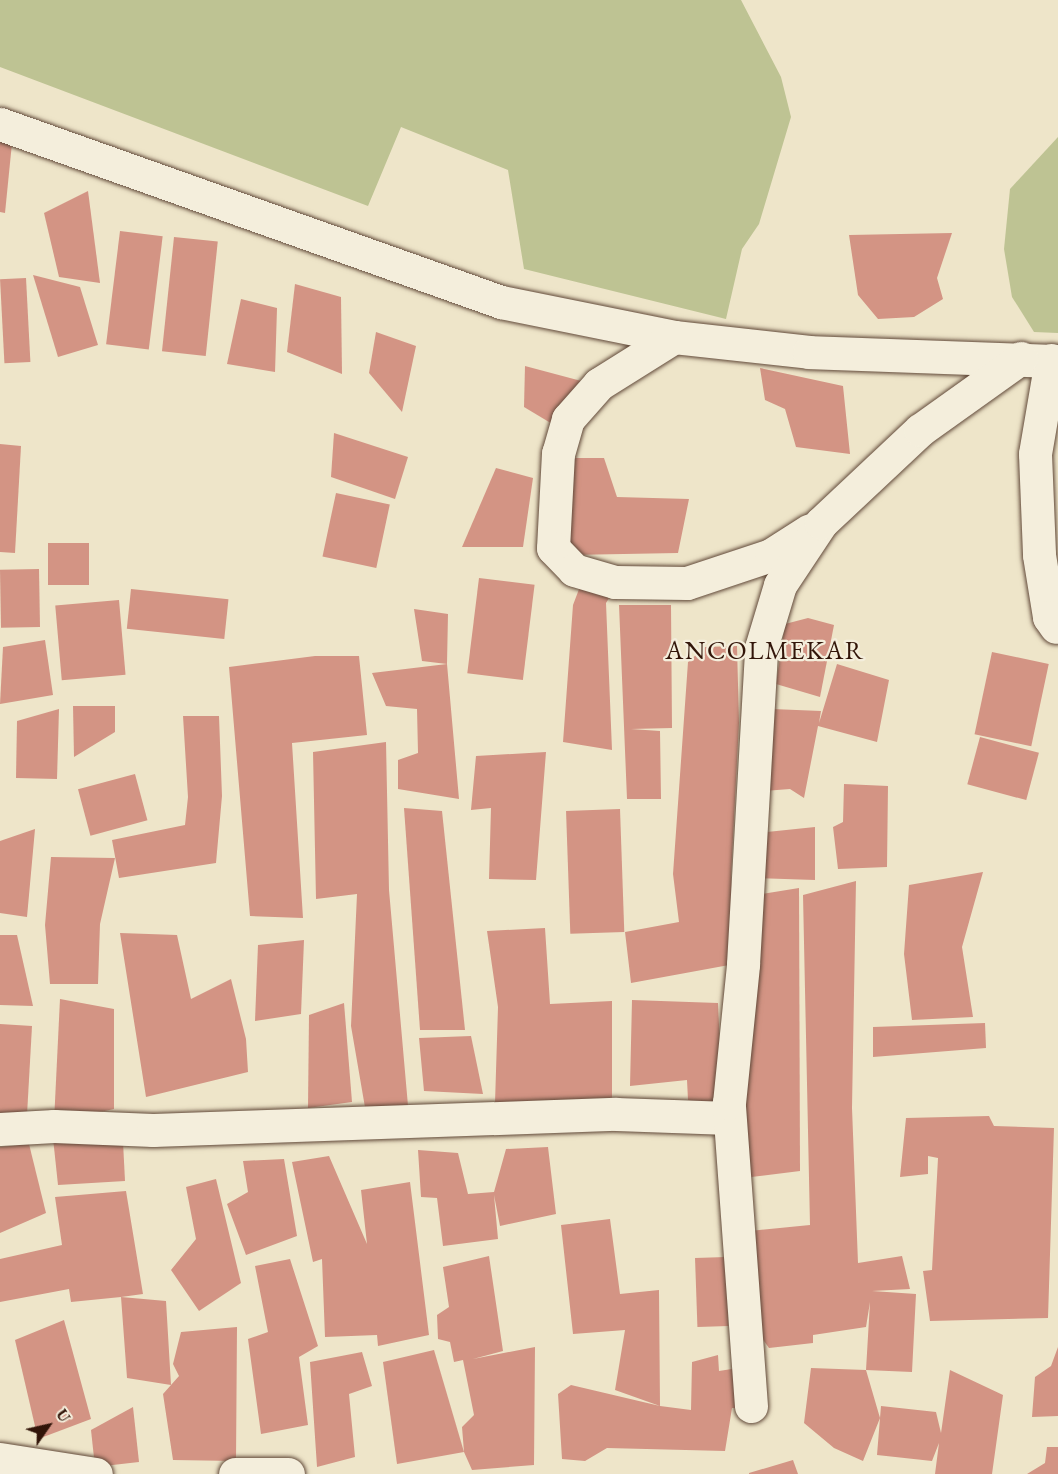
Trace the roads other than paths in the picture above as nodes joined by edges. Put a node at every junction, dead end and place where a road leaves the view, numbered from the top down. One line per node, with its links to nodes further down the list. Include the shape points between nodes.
1 (0, 124): 2 (street, via 501,302)
2 (674, 336): 3 (street, via 809,352); 4 (street, via 599,384 568,419 558,453 553,548 562,561 574,570 615,582 687,583 771,555)
3 (1043, 360): 4 (street, via 920,430); 5 (street, via 1035,454 1039,555 1049,616)
4 (821, 523): 6 (street, via 780,585 761,648 743,964)
5 (1056, 627)
6 (729, 1118): 7 (street, via 616,1114 153,1130 54,1126); 8 (street)
7 (0, 1129)
8 (751, 1406)
9 (0, 1459): 10 (street)
10 (96, 1474)
11 (235, 1474): 12 (street)
12 (288, 1474)

